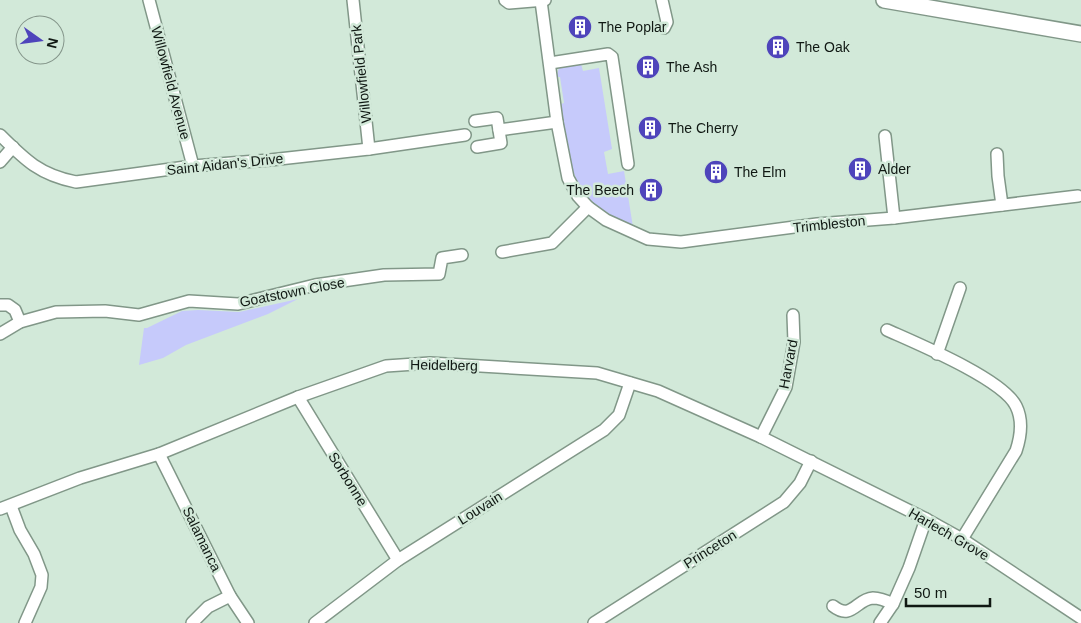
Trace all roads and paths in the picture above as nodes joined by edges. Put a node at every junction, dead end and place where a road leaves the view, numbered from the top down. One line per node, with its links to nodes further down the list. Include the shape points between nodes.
1 (149, 0): 23 (street, Willowfield Avenue)
2 (353, 0): 19 (street, Willowfield Park)
3 (505, 0): 6 (street, Trimbleston, via 508,3)
4 (662, 0): 8 (street)
5 (884, 0): 7 (main road)
6 (543, 1): 10 (street, Trimbleston)
7 (914, 3): 9 (main road)
8 (664, 28)
9 (1081, 34)
10 (550, 63): 12 (street, Trimbleston); 22 (street, via 608,54 612,57)
11 (475, 121): 13 (street, via 497,118)
12 (557, 122): 13 (street); 26 (street, Trimbleston, via 568,178)
13 (499, 130): 18 (street, via 501,143)
14 (0, 135): 17 (street, Saint Aidan's Drive)
15 (465, 135): 19 (street, Saint Aidan's Drive)
16 (885, 136): 27 (street)
17 (13, 147): 21 (street); 23 (street, Saint Aidan's Drive, via 33,166 60,179 76,182)
18 (477, 147)
19 (369, 149): 23 (street, Saint Aidan's Drive)
20 (997, 154): 25 (street)
21 (0, 162)
22 (628, 164)
23 (193, 166)
24 (1078, 196): 25 (street, Trimbleston)
25 (1002, 205): 27 (street, Trimbleston)
26 (588, 207): 27 (street, Trimbleston, via 606,220 648,239 681,242 817,224); 28 (street, via 552,243)
27 (894, 218)
28 (502, 252)
29 (462, 255): 33 (street, Goatstown Close, via 442,258 440,274 384,275 315,285 238,304 189,301 139,315 105,311 56,312)
30 (960, 288): 36 (street)
31 (0, 305): 33 (street, via 8,305 15,310)
32 (793, 315): 39 (street, Harvard, via 794,342 786,387)
33 (20, 322): 35 (street, Goatstown Close)
34 (887, 330): 36 (street)
35 (0, 334)
36 (937, 354): 44 (street, via 996,384 1016,406 1020,423 1016,451)
37 (630, 383): 38 (street, Heidelberg, via 597,373 430,362 386,366); 39 (street, Heidelberg); 45 (street, Louvain, via 619,415 604,430)
38 (298, 397): 40 (street, Heidelberg); 45 (street, Sorbonne)
39 (761, 437): 41 (street, Heidelberg)
40 (159, 454): 42 (street, Heidelberg, via 80,478); 46 (street, Salamanca)
41 (811, 461): 43 (street, Harlech Grove); 54 (street, Princeton, via 800,483 784,502)
42 (5, 507): 51 (street, via 34,554 42,575 41,587)
43 (926, 519): 44 (street, Harlech Grove); 47 (street)
44 (962, 539): 49 (street, Harlech Grove)
45 (398, 560): 50 (street, Louvain)
46 (230, 596): 52 (street, via 208,607); 53 (street, Salamanca)
47 (893, 604): 48 (street, via 871,598 849,611 840,611); 55 (street)
48 (833, 606)
49 (1081, 618)
50 (321, 621)
51 (25, 623)
52 (192, 623)
53 (248, 623)
54 (594, 623)
55 (880, 623)

